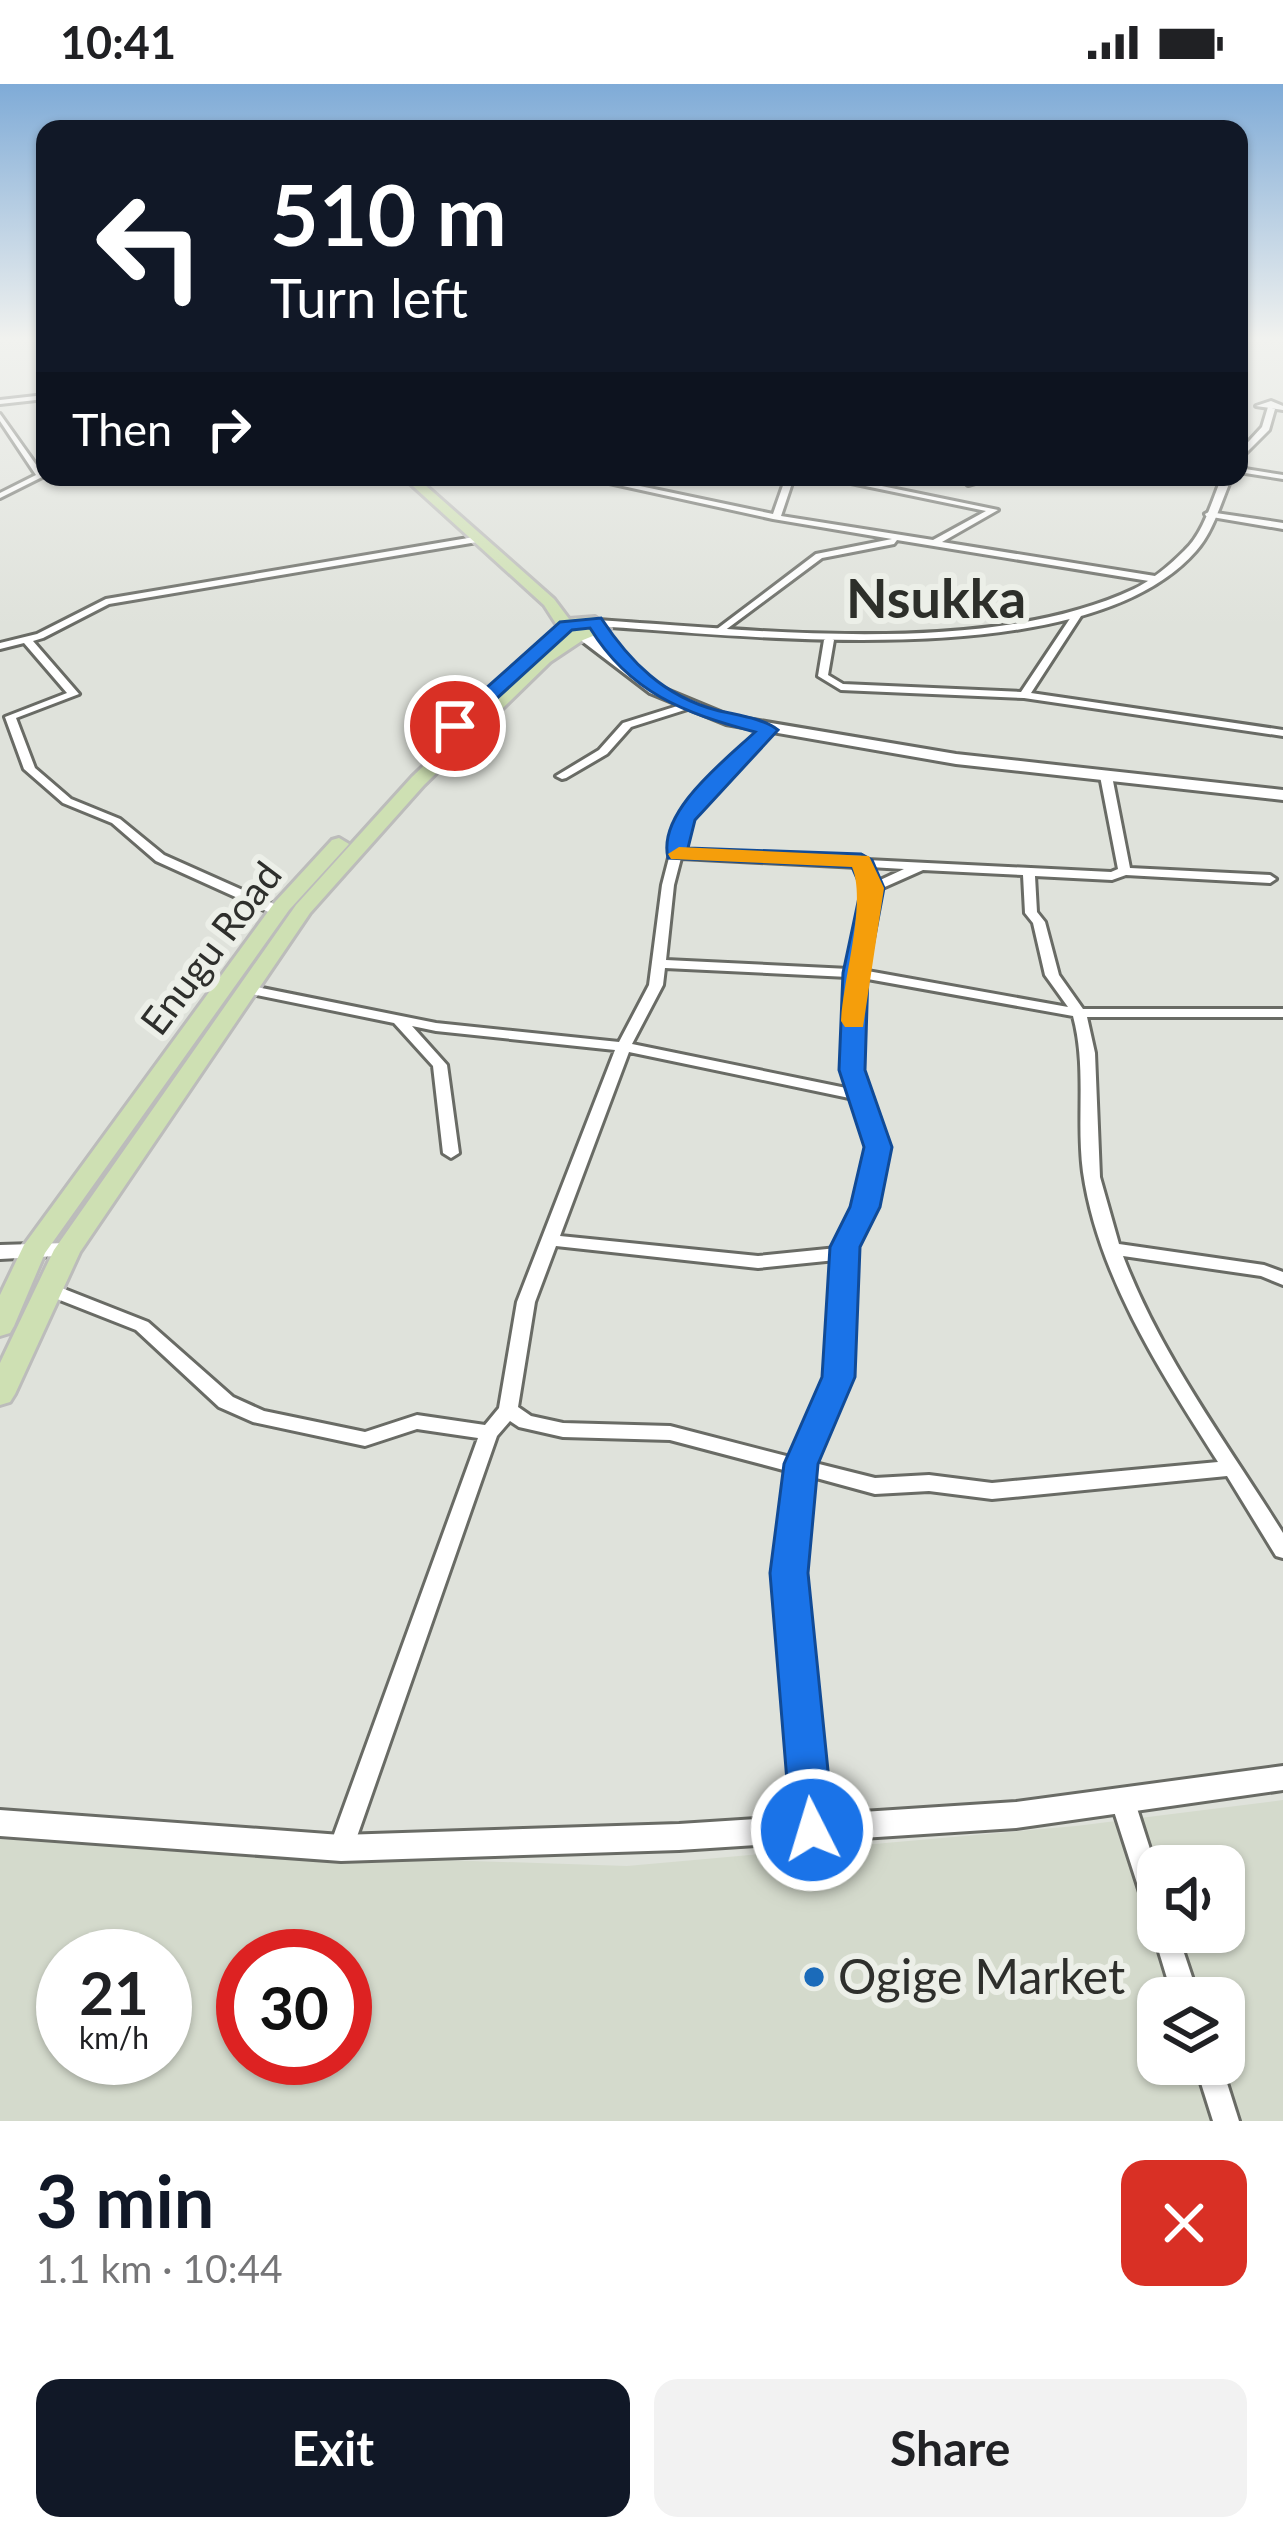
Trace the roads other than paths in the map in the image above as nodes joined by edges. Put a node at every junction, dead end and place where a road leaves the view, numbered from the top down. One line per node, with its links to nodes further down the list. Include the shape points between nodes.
1 (13, 436): 2 (street)
2 (36, 470)
3 (1248, 471): 4 (street)
4 (1283, 477)
5 (36, 478): 11 (street)
6 (419, 486): 15 (main road)
7 (628, 486): 13 (street)
8 (787, 486): 13 (street)
9 (872, 486): 17 (street, via 994,510)
10 (1223, 486): 12 (street)
11 (0, 496)
12 (1209, 514): 14 (street); 18 (street, via 1194,548)
13 (776, 518): 16 (street)
14 (1283, 526)
15 (478, 537): 20 (main road); 22 (street, via 106,602)
16 (880, 538): 17 (street); 21 (street, via 819,556)
17 (936, 542): 18 (street)
18 (1155, 579): 19 (street)
19 (1076, 616): 23 (street); 27 (street)
20 (585, 628): 21 (street); 25 (main road); 26 (main road); 41 (main road, Enugu Road, via 534,656 400,778)
21 (720, 631): 23 (street)
22 (27, 640): 24 (street); 41 (street, via 74,694 10,718 30,770 160,858)
23 (829, 640): 27 (street, via 823,676 841,687)
24 (0, 646)
25 (561, 647): 26 (main road); 44 (main road, via 418,781 302,909)
26 (612, 654): 28 (main road)
27 (1024, 695): 30 (street)
28 (687, 706): 29 (main road); 31 (street, via 627,725 603,752)
29 (769, 730): 32 (main road); 34 (street, via 685,819)
30 (1283, 733)
31 (562, 776)
32 (1106, 776): 33 (main road); 37 (street)
33 (1283, 795)
34 (676, 854): 35 (street); 42 (street)
35 (861, 860): 36 (street); 40 (street)
36 (925, 864): 38 (street); 40 (street)
37 (1125, 871): 38 (street); 39 (street)
38 (1029, 874): 46 (street, via 1031,914 1052,975)
39 (1270, 879)
40 (872, 888): 43 (street)
41 (278, 910): 54 (main road, Enugu Road)
42 (658, 964): 43 (street); 48 (street, via 656,985)
43 (855, 973): 46 (street); 49 (street)
44 (247, 989): 47 (street); 53 (main road)
45 (1283, 1012): 46 (street)
46 (1079, 1013): 52 (street, via 1088,1039 1093,1178)
47 (398, 1021): 48 (street); 50 (street, via 440,1065)
48 (624, 1046): 49 (street); 51 (street)
49 (857, 1095): 56 (street, via 878,1147)
50 (451, 1153)
51 (549, 1240): 56 (street, via 758,1262); 61 (street, via 526,1302)
52 (1115, 1249): 57 (street); 64 (street, via 1153,1337)
53 (67, 1250): 54 (street); 58 (main road)
54 (33, 1251): 55 (street); 59 (main road, Enugu Road)
55 (0, 1252)
56 (845, 1253): 63 (street, via 838,1377)
57 (1283, 1279)
58 (48, 1289): 60 (main road); 62 (street, via 142,1325 226,1402 260,1418 365,1439 417,1422)
59 (0, 1326)
60 (0, 1394)
61 (508, 1410): 62 (street); 63 (street, via 563,1430 670,1433)
62 (489, 1432): 71 (street)
63 (801, 1464): 64 (street, via 874,1486 992,1491); 69 (street, via 789,1573)
64 (1233, 1468): 65 (street)
65 (1283, 1550)
66 (1283, 1778): 67 (street)
67 (1123, 1802): 69 (street); 70 (street)
68 (0, 1823): 71 (street)
69 (812, 1830): 71 (street)
70 (1137, 1846)
71 (341, 1848)
72 (1215, 2085): 73 (street)
73 (1226, 2121)

